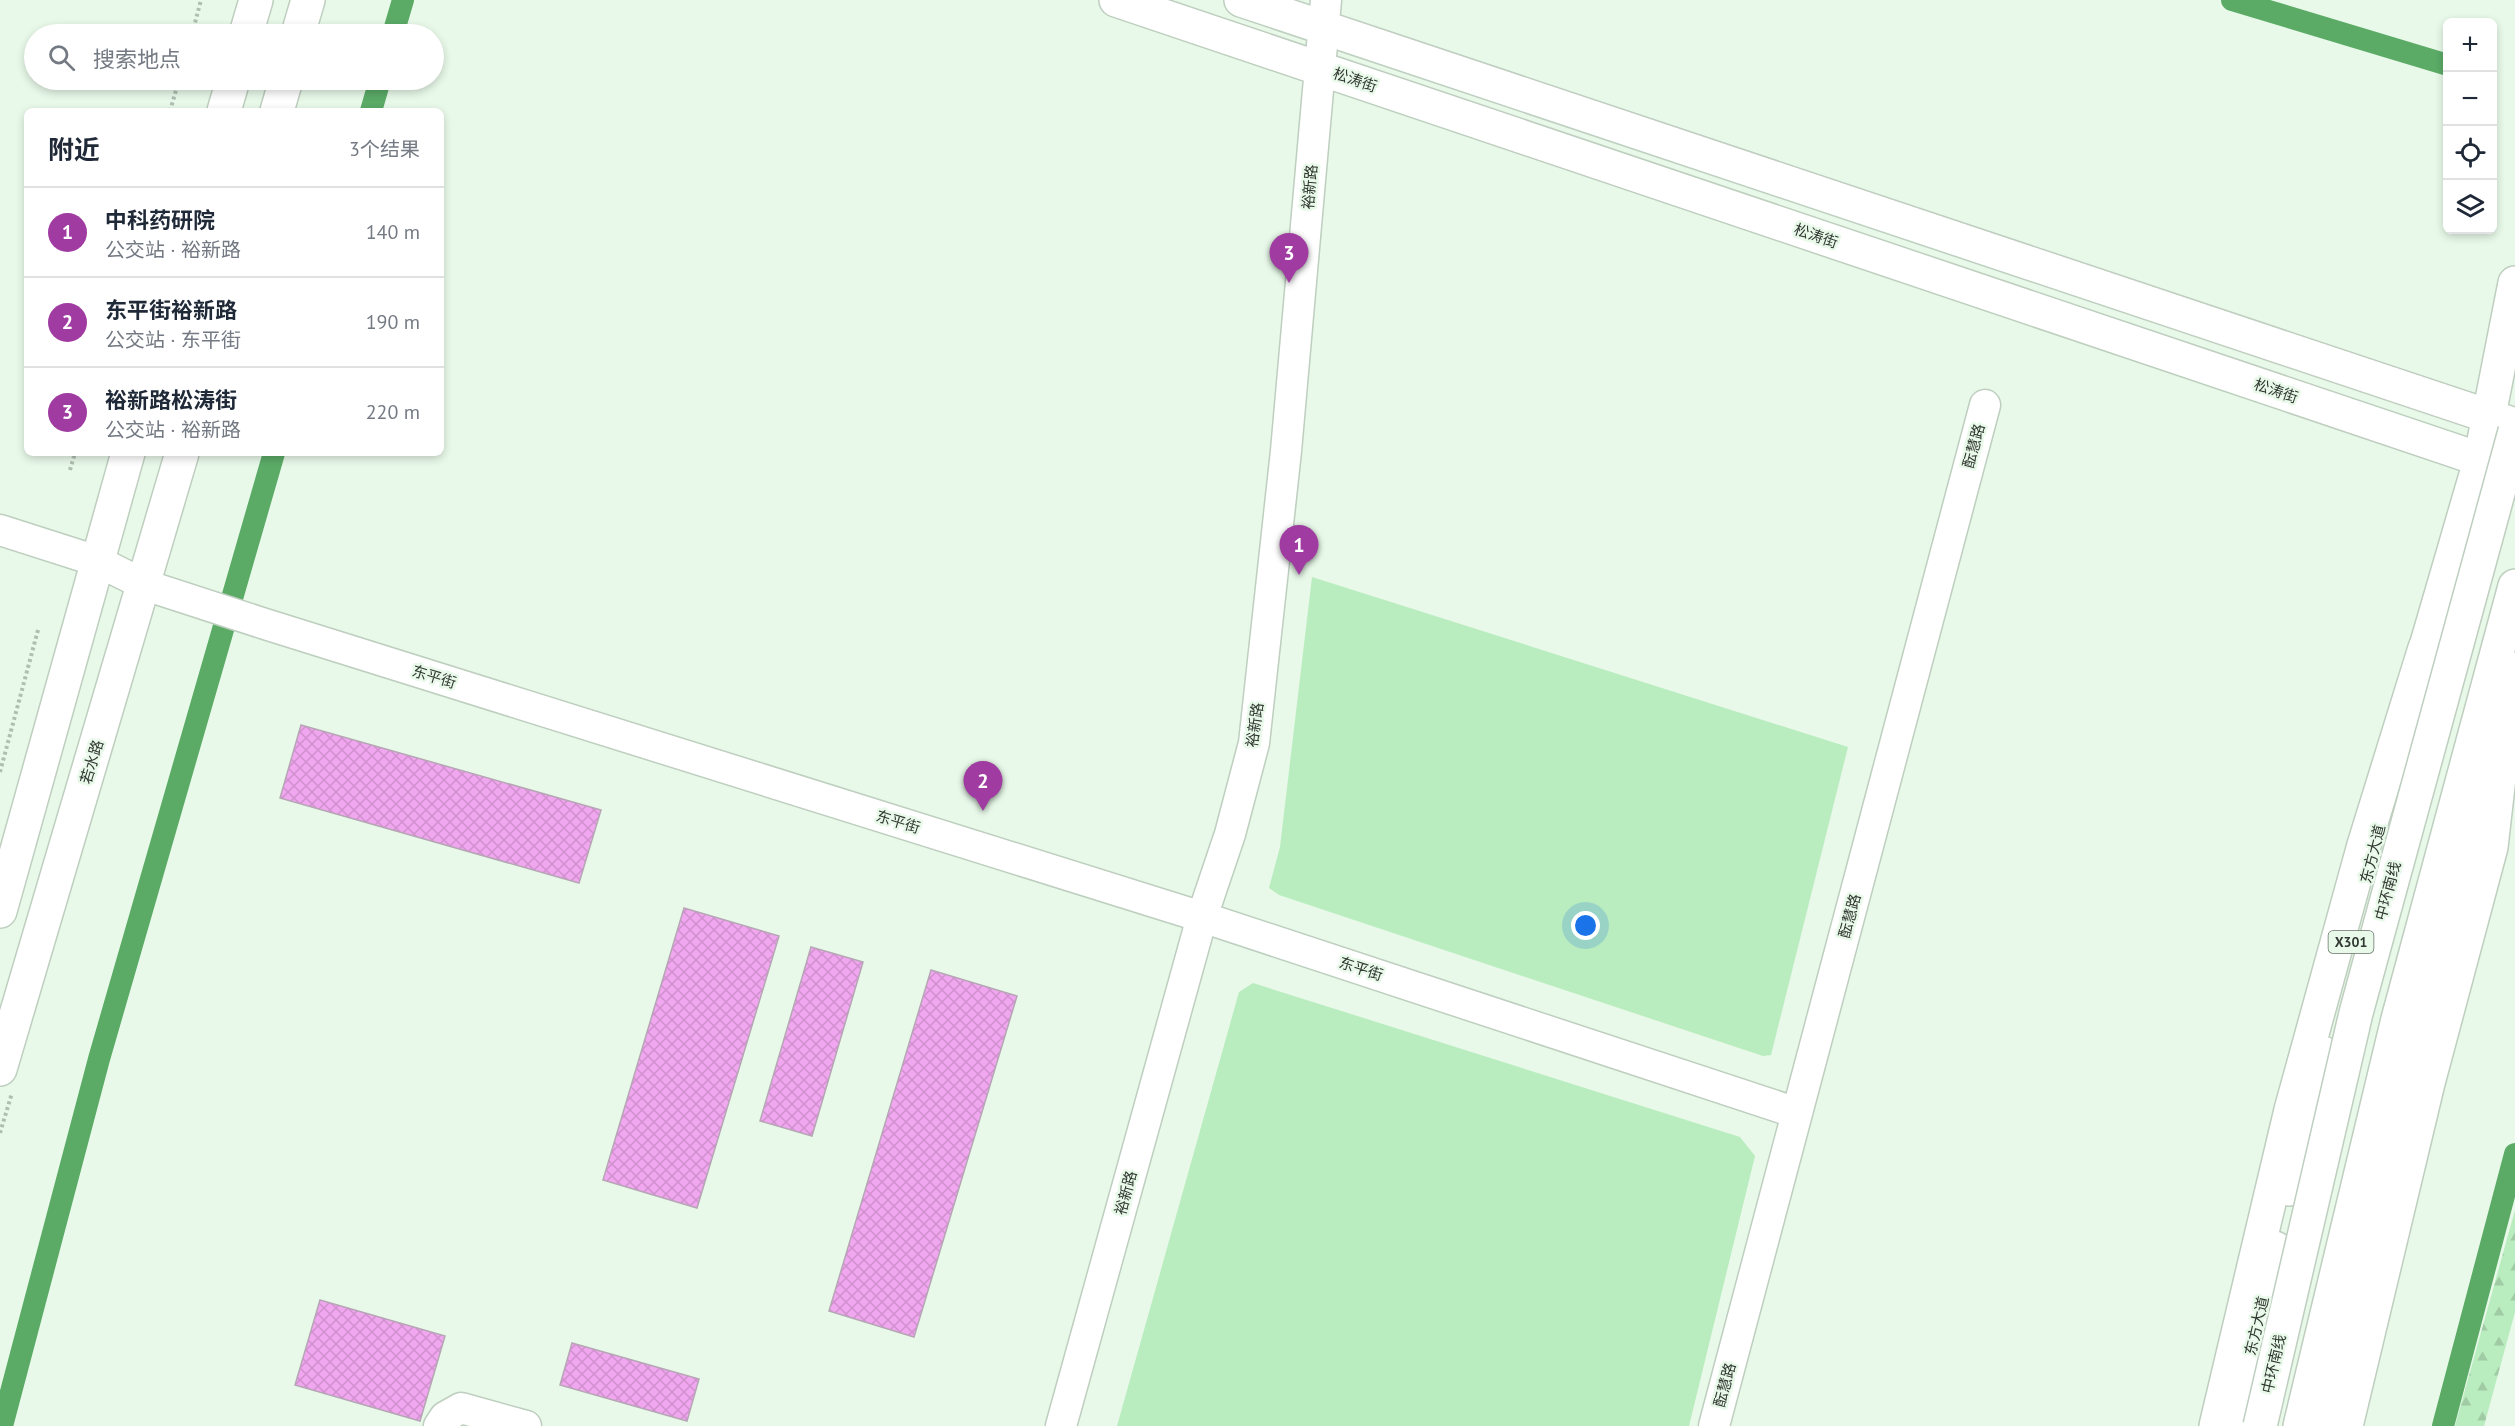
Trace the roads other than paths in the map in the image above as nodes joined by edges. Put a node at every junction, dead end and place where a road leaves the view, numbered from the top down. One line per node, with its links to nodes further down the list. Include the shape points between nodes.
1 (256, 0): 6 (main road)
2 (308, 0): 7 (main road)
3 (1116, 0): 8 (main road, 松涛街)
4 (1241, 0): 5 (main road)
5 (1324, 14): 8 (street, 裕新路); 15 (main road)
6 (249, 24)
7 (301, 24)
8 (1320, 68): 18 (main road, 松涛街); 27 (street, 裕新路, via 1286,451 1254,743 1230,834)
9 (230, 90): 11 (main road)
10 (283, 90): 12 (main road)
11 (226, 108)
12 (278, 108)
13 (2515, 283): 15 (main road, 东方大道 / X301)
14 (1985, 405): 29 (street, 酝慧路)
15 (2506, 424): 18 (main road, 东方大道 / X301); 36 (main road, 中环南线, bridge, via 2356,1013)
16 (127, 456): 21 (main road)
17 (181, 456): 22 (main road, 若水路)
18 (2480, 460): 19 (main road, 松涛街); 24 (main road, 东方大道 / X301)
19 (2515, 471)
20 (0, 530): 21 (street, 东平街)
21 (97, 561): 22 (street, 东平街); 26 (main road)
22 (145, 585): 27 (street, 东平街); 28 (main road, 若水路)
23 (2515, 586): 37 (main road, via 2398,1019)
24 (2425, 648): 34 (main road, via 2364,845 2291,1110); 35 (main road, 东方大道 / X301, via 2283,1210)
25 (2512, 680): 38 (main road); 39 (main road, via 2491,847 2428,1083)
26 (0, 911)
27 (1202, 917): 29 (street, 东平街); 32 (street, 裕新路)
28 (0, 1069)
29 (1797, 1113): 33 (street, 酝慧路)
30 (439, 1426): 31 (street, via 445,1417 461,1408)
31 (526, 1426)
32 (1062, 1426)
33 (1714, 1426)
34 (2216, 1426)
35 (2235, 1426)
36 (2260, 1426)
37 (2300, 1426)
38 (2330, 1426)
39 (2346, 1426)

